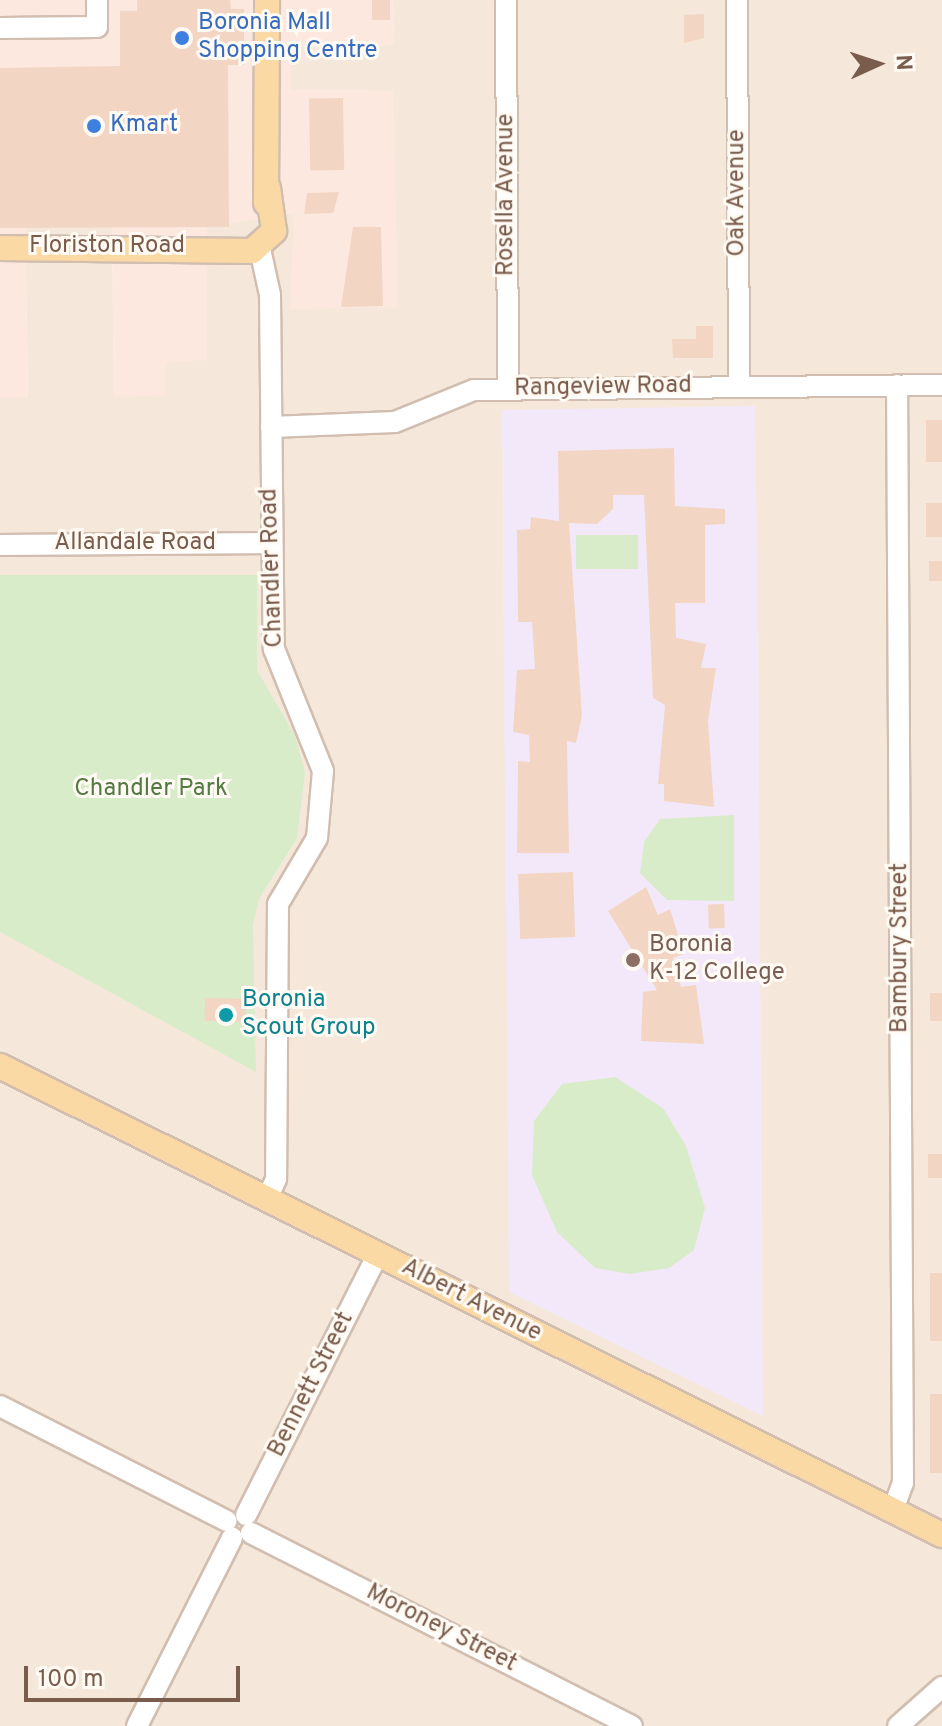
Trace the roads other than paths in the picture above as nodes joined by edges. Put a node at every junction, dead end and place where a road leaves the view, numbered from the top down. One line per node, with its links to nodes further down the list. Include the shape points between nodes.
1 (97, 0): 5 (street, via 97,27)
2 (267, 0): 6 (main road, Chandler Road, via 268,188)
3 (506, 0): 11 (street, Rosella Avenue)
4 (737, 0): 10 (street, Oak Avenue)
5 (0, 28)
6 (262, 241): 7 (main road, Floriston Road, via 215,248); 12 (street, Chandler Road, via 278,265 270,295)
7 (0, 248)
8 (897, 385): 9 (street, Rangeview Road); 10 (street, Rangeview Road); 19 (street, Bambury Street, via 903,1483)
9 (942, 385)
10 (739, 387): 11 (street, Rangeview Road)
11 (508, 389): 12 (street, Rangeview Road, via 457,393 395,422)
12 (271, 427): 13 (street, Chandler Road)
13 (269, 543): 14 (street, Allandale Road); 16 (street, Chandler Road, via 278,670 323,771 317,838 278,904 276,1179)
14 (0, 545)
15 (0, 1066): 16 (main road, Albert Avenue)
16 (267, 1199): 17 (main road, Albert Avenue)
17 (378, 1254): 19 (main road, Albert Avenue); 20 (street, Bennett Street)
18 (0, 1406): 20 (street, Moroney Street)
19 (893, 1510): 21 (main road, Albert Avenue)
20 (239, 1527): 23 (street, Bennett Street); 24 (street, Moroney Street)
21 (942, 1535)
22 (942, 1687): 25 (street)
23 (137, 1726)
24 (632, 1726)
25 (898, 1726)

